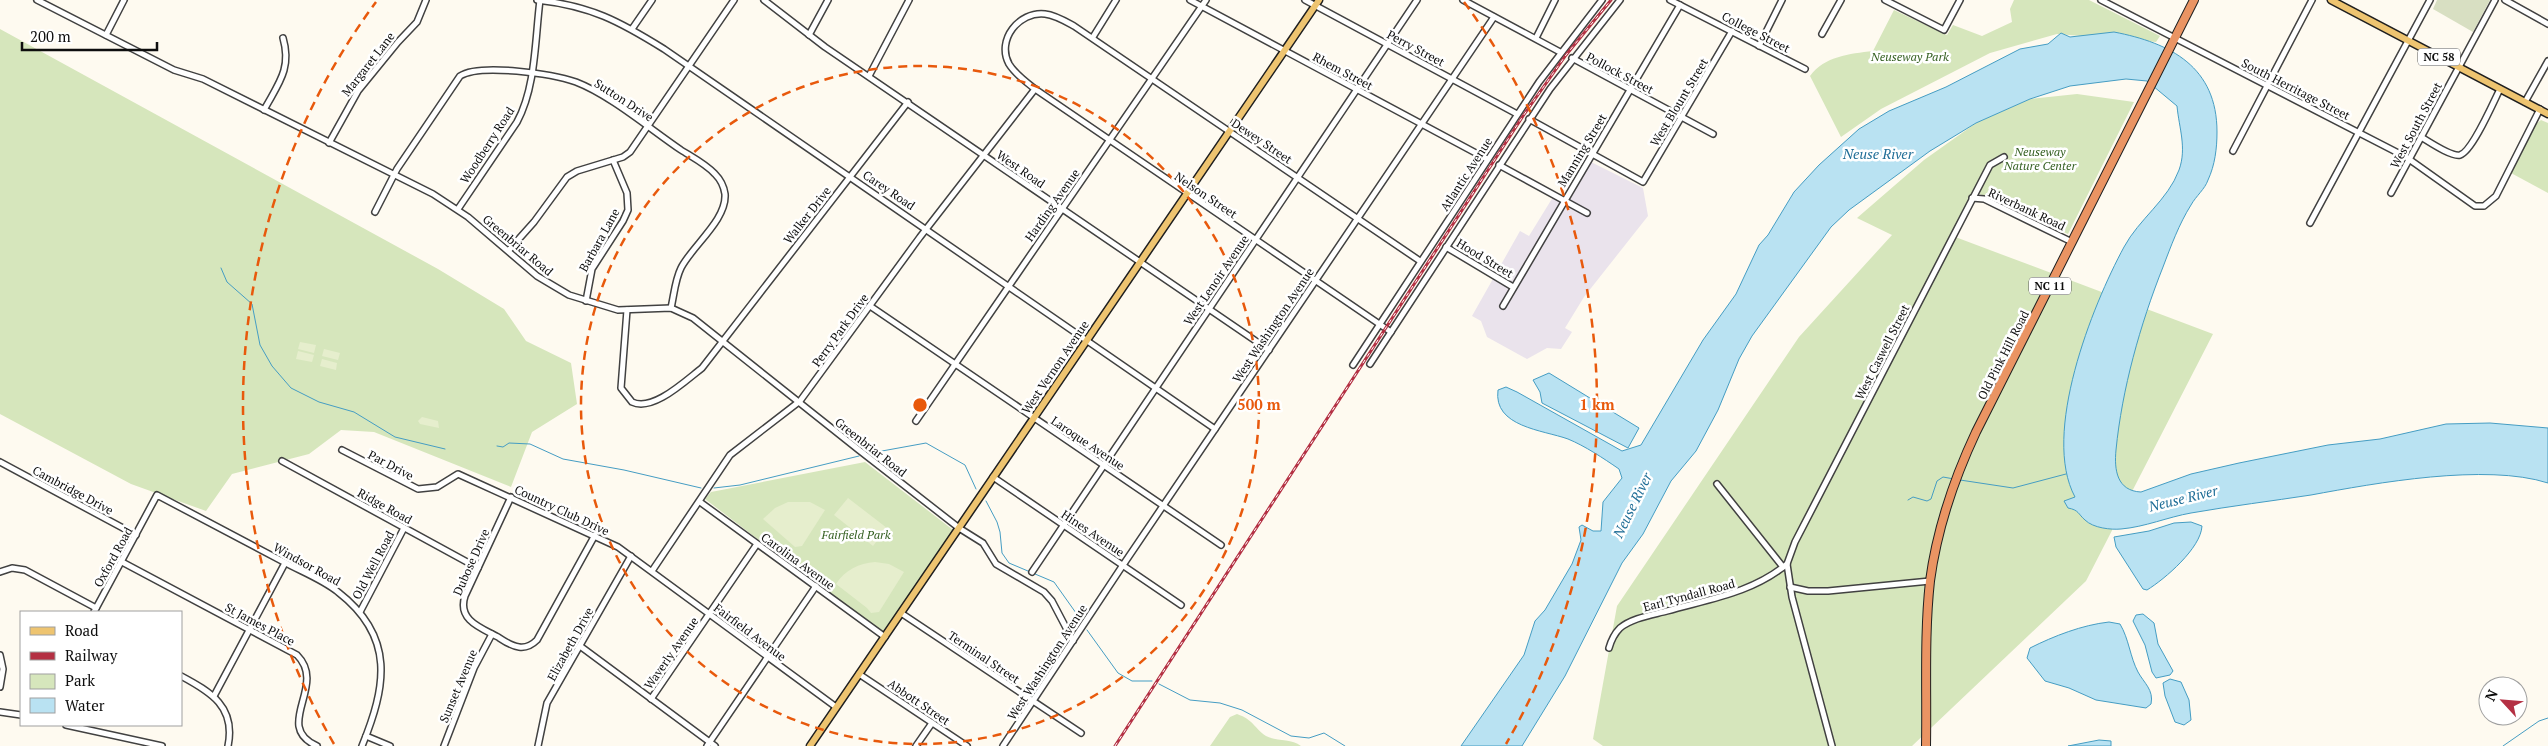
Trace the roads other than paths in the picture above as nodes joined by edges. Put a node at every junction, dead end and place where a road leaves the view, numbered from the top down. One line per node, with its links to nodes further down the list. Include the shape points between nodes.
1 (124, 0): 40 (street)
2 (426, 0): 80 (street, Margaret Lane, via 417,22 352,98)
3 (538, 0): 37 (street, Carey Road, via 592,10); 56 (street, Woodberry Road)
4 (652, 0): 37 (street)
5 (734, 0): 53 (street)
6 (764, 0): 41 (street, West Road)
7 (828, 0): 41 (street)
8 (909, 0): 57 (street)
9 (1116, 0): 42 (street)
10 (1190, 0): 34 (street, Rhem Street)
11 (1206, 0): 34 (street, Harding Avenue)
12 (1305, 0): 32 (street, Perry Street)
13 (1417, 0): 47 (street, West Lenoir Avenue)
14 (1463, 0): 35 (street)
15 (1556, 0): 44 (street)
16 (1602, 0): 50 (street, Atlantic Avenue)
17 (1620, 0): 51 (street, Atlantic Avenue)
18 (1670, 0): 33 (street, College Street)
19 (1782, 0): 48 (street)
20 (1841, 0): 39 (street)
21 (1885, 0): 31 (street)
22 (1960, 0): 31 (street, via 1944,30)
23 (2101, 0): 45 (street, South Herritage Street)
24 (2194, 0): 45 (highway, Old Pink Hill Road / NC 11)
25 (2312, 0): 60 (street)
26 (2331, 0): 46 (main road, NC 58)
27 (2430, 0): 46 (street)
28 (2495, 0): 54 (street, West South Street)
29 (2504, 0): 36 (street)
30 (41, 1): 40 (street, Greenbriar Road)
31 (1893, 2)
32 (1317, 3): 47 (street, Perry Street); 49 (main road, West Vernon Avenue)
33 (1680, 5): 38 (street, College Street); 62 (street, Manning Street)
34 (1202, 6): 49 (street, Rhem Street); 58 (street, Harding Avenue)
35 (1494, 17): 44 (street); 59 (street, West Washington Avenue)
36 (2548, 24)
37 (632, 29): 53 (street, Carey Road)
38 (1732, 32): 48 (street, College Street); 71 (street, West Blount Street)
39 (1822, 34)
40 (106, 35): 68 (street, Greenbriar Road)
41 (809, 35): 57 (street, West Road)
42 (1092, 37): 58 (street, Dewey Street); 61 (street, Dewey Street, via 1048,14 1030,15 1016,24 1007,44 1008,61 1015,72)
43 (283, 38): 68 (street, via 287,65)
44 (1536, 38): 50 (street)
45 (2173, 40): 60 (street, South Herritage Street); 104 (highway, Old Pink Hill Road / NC 11)
46 (2408, 40): 54 (main road, NC 58); 76 (street)
47 (1387, 44): 59 (street, Perry Street); 64 (street, West Lenoir Avenue)
48 (1759, 46): 55 (street, College Street)
49 (1284, 51): 64 (street, Rhem Street); 75 (main road, West Vernon Avenue)
50 (1560, 52): 69 (street, Atlantic Avenue)
51 (1572, 58): 62 (street, Pollock Street); 72 (street, Atlantic Avenue)
52 (2548, 61): 66 (street)
53 (690, 66): 74 (street); 90 (street, Carey Road)
54 (2459, 67): 63 (main road, NC 58); 78 (street, West South Street)
55 (1805, 68)
56 (531, 73): 74 (street, Sutton Drive, via 561,77 584,86); 89 (street, Sutton Drive, via 476,70 460,76); 96 (street, Woodberry Road, via 517,122)
57 (869, 76): 65 (street, West Road)
58 (1153, 78): 75 (street, Dewey Street); 79 (street, Harding Avenue)
59 (1452, 79): 69 (street, Perry Street); 73 (street, West Washington Avenue)
60 (2268, 85): 76 (street, South Herritage Street); 81 (street)
61 (1035, 89): 79 (street, Nelson Street); 83 (street, Perry Park Drive)
62 (1629, 89): 71 (street, Pollock Street); 82 (street, Manning Street)
63 (2500, 89): 66 (main road, NC 58); 78 (street, via 2463,154 2456,155)
64 (1356, 90): 73 (street, Rhem Street); 91 (street, West Lenoir Avenue)
65 (908, 102): 83 (street, West Road); 90 (street, Walker Drive)
66 (2526, 102): 67 (main road, NC 58)
67 (2540, 109): 70 (main road, NC 58); 87 (street, South Herritage Street, via 2496,196 2484,206 2475,206)
68 (264, 110): 80 (street, Greenbriar Road)
69 (1517, 114): 85 (street, Atlantic Avenue)
70 (2548, 114)
71 (1682, 117): 77 (street, Pollock Street); 82 (street, West Blount Street, via 1644,182)
72 (1529, 119): 82 (street); 88 (street, Atlantic Avenue)
73 (1422, 124): 85 (street, Rhem Street); 100 (street, West Washington Avenue)
74 (648, 127): 86 (street, via 630,152); 115 (street, Sutton Drive, via 714,172 725,195 720,214 680,270)
75 (1229, 131): 91 (street, Dewey Street); 92 (main road, West Vernon Avenue)
76 (2358, 133): 87 (street, South Herritage Street); 101 (street)
77 (1713, 134)
78 (2421, 137): 87 (street, West South Street)
79 (1110, 141): 92 (street, Nelson Street); 97 (street, Harding Avenue)
80 (329, 143): 89 (street, Greenbriar Road)
81 (2233, 151)
82 (1592, 154): 95 (street, Manning Street)
83 (983, 155): 97 (street, West Road); 102 (street, Perry Park Drive)
84 (2004, 156): 94 (street, West Caswell Street, via 1990,164)
85 (1487, 159): 107 (street, Atlantic Avenue)
86 (614, 160): 106 (street, via 567,177); 112 (street, Barbara Lane, via 627,193 628,210 592,269)
87 (2408, 160): 93 (street, West South Street)
88 (1499, 165): 95 (street); 105 (street, Atlantic Avenue)
89 (394, 175): 96 (street, Greenbriar Road); 98 (street, Sutton Drive)
90 (849, 176): 102 (street, Carey Road); 120 (street, Walker Drive)
91 (1297, 177): 100 (street, Dewey Street); 103 (street, West Lenoir Avenue)
92 (1186, 193): 103 (street, Nelson Street); 108 (main road, West Vernon Avenue)
93 (2391, 193)
94 (1972, 198): 104 (street, Riverbank Road, via 1984,199); 153 (street, West Caswell Street)
95 (1564, 199): 99 (street); 111 (street, Manning Street)
96 (458, 209): 106 (street, Greenbriar Road)
97 (1062, 209): 108 (street, West Road); 110 (street, Harding Avenue)
98 (375, 212)
99 (1587, 213)
100 (1358, 218): 107 (street, Dewey Street); 109 (street, West Washington Avenue)
101 (2310, 224)
102 (926, 228): 110 (street, Carey Road); 113 (street, Perry Park Drive)
103 (1254, 240): 109 (street, Nelson Street); 116 (street, West Lenoir Avenue)
104 (2072, 242): 158 (highway, Old Pink Hill Road / NC 11, via 1958,472 1936,547)
105 (1446, 247): 111 (street, Hood Street); 119 (street, Atlantic Avenue)
106 (509, 250): 112 (street, Greenbriar Road, via 546,282)
107 (1420, 261): 118 (street, Atlantic Avenue)
108 (1139, 262): 116 (street, West Road); 121 (main road, West Vernon Avenue)
109 (1315, 282): 118 (street, Nelson Street); 122 (street, West Washington Avenue)
110 (1008, 286): 121 (street, Carey Road); 123 (street, Harding Avenue)
111 (1513, 287): 114 (street, Manning Street)
112 (586, 301): 117 (street, Greenbriar Road)
113 (870, 306): 123 (street, Laroque Avenue); 127 (street, Perry Park Drive)
114 (1504, 306)
115 (671, 308): 117 (street, Greenbriar Road); 120 (street, Greenbriar Road, via 693,318)
116 (1208, 309): 122 (street, West Road); 126 (street, West Lenoir Avenue)
117 (627, 310): 120 (street, Walker Drive, via 621,384 624,394 635,404 645,405 658,400 702,368)
118 (1379, 325): 119 (street, Nelson Street); 125 (street, Atlantic Avenue)
119 (1391, 332): 124 (street, Atlantic Avenue)
120 (723, 341): 127 (street, Greenbriar Road)
121 (1086, 341): 126 (street, Carey Road); 128 (main road, West Vernon Avenue)
122 (1269, 350): 130 (street, West Washington Avenue)
123 (954, 364): 128 (street, Laroque Avenue); 129 (street, Harding Avenue)
124 (1370, 364)
125 (1353, 365)
126 (1155, 388): 130 (street, Carey Road); 134 (street, West Lenoir Avenue)
127 (800, 401): 139 (street, Perry Park Drive, via 733,453); 144 (street, Greenbriar Road)
128 (1034, 418): 134 (street, Laroque Avenue); 136 (main road, West Vernon Avenue)
129 (916, 421)
130 (1215, 429): 140 (street, West Washington Avenue)
131 (342, 450): 135 (street, Par Drive, via 418,489 438,487)
132 (0, 462): 145 (street, Cambridge Drive)
133 (282, 462): 143 (street, Ridge Road)
134 (1102, 466): 140 (street, Laroque Avenue); 142 (street, West Lenoir Avenue)
135 (458, 474): 138 (street, Country Club Drive)
136 (993, 477): 142 (street, Hines Avenue); 144 (main road, West Vernon Avenue)
137 (1717, 484): 153 (street)
138 (511, 497): 146 (street, Country Club Drive); 154 (street, Dubose Drive)
139 (700, 502): 147 (street, Carolina Avenue); 155 (street, Perry Park Drive)
140 (1163, 506): 148 (street, Laroque Avenue); 152 (street, West Washington Avenue)
141 (149, 511): 145 (street, Oxford Road); 151 (street, Windsor Road, via 158,495)
142 (1062, 525): 152 (street, Hines Avenue); 157 (street, West Lenoir Avenue)
143 (404, 528): 154 (street, Ridge Road); 163 (street, Old Well Road)
144 (959, 528): 164 (main road, West Vernon Avenue); 169 (street, Greenbriar Road, via 983,543 996,564 1048,596)
145 (136, 535): 150 (street, Oxford Road)
146 (595, 536): 149 (street, Country Club Drive); 167 (street, Dubose Drive, via 533,643 517,647)
147 (757, 544): 159 (street, Carolina Avenue); 165 (street, Waverly Avenue)
148 (1222, 546)
149 (631, 556): 155 (street, Country Club Drive); 170 (street, Elizabeth Drive)
150 (122, 562): 162 (street, Oxford Road); 166 (street, St James Place)
151 (285, 562): 163 (street, Windsor Road, via 333,588); 166 (street)
152 (1123, 565): 161 (street, Hines Avenue); 169 (street, West Washington Avenue)
153 (1785, 566): 160 (street, West Caswell Street); 171 (street, Earl Tyndall Road, via 1744,590 1629,623 1619,628)
154 (478, 568): 167 (street, Dubose Drive, via 463,602 464,612 473,624)
155 (652, 571): 165 (street, Fairfield Avenue)
156 (0, 572): 162 (street, via 12,568 25,570)
157 (1032, 572)
158 (1930, 581): 160 (street, via 1828,591); 200 (highway, Old Pink Hill Road / NC 11)
159 (816, 586): 168 (street, Carolina Avenue); 173 (street)
160 (1790, 587): 199 (street, West Caswell Street)
161 (1181, 605)
162 (95, 610)
163 (360, 612): 186 (street, Windsor Road, via 374,636 382,675 378,703)
164 (901, 613): 168 (main road, West Vernon Avenue); 179 (street, Terminal Street)
165 (710, 614): 173 (street, Fairfield Avenue); 178 (street, Waverly Avenue)
166 (249, 629): 177 (street); 191 (street, St James Place, via 290,651 304,664 308,680 298,713 299,724 305,737)
167 (492, 634): 194 (street, Sunset Avenue, via 474,668)
168 (884, 637): 174 (main road, West Vernon Avenue)
169 (1073, 641): 179 (street, West Washington Avenue)
170 (580, 646): 178 (street); 195 (street, Elizabeth Drive, via 547,703)
171 (1609, 648)
172 (0, 655): 176 (street, via 3,673)
173 (768, 657): 180 (street, Fairfield Avenue); 187 (street)
174 (859, 674): 180 (main road, West Vernon Avenue); 183 (street, Abbott Street)
175 (182, 677): 177 (street)
176 (0, 687)
177 (214, 696): 190 (street, via 226,716)
178 (651, 699): 187 (street)
179 (1033, 702): 185 (street, Terminal Street); 198 (street, West Washington Avenue)
180 (836, 707): 188 (main road, West Vernon Avenue)
181 (0, 712): 182 (street)
182 (20, 716)
183 (932, 723): 196 (street); 197 (street, Abbott Street)
184 (71, 726): 189 (street)
185 (1081, 733)
186 (366, 736): 192 (street, Windsor Road); 193 (street)
187 (711, 745)
188 (813, 745)
189 (162, 746)
190 (228, 746)
191 (317, 746)
192 (362, 746)
193 (390, 746)
194 (444, 746)
195 (538, 746)
196 (916, 746)
197 (967, 746)
198 (1003, 746)
199 (1832, 746)
200 (1926, 746)

